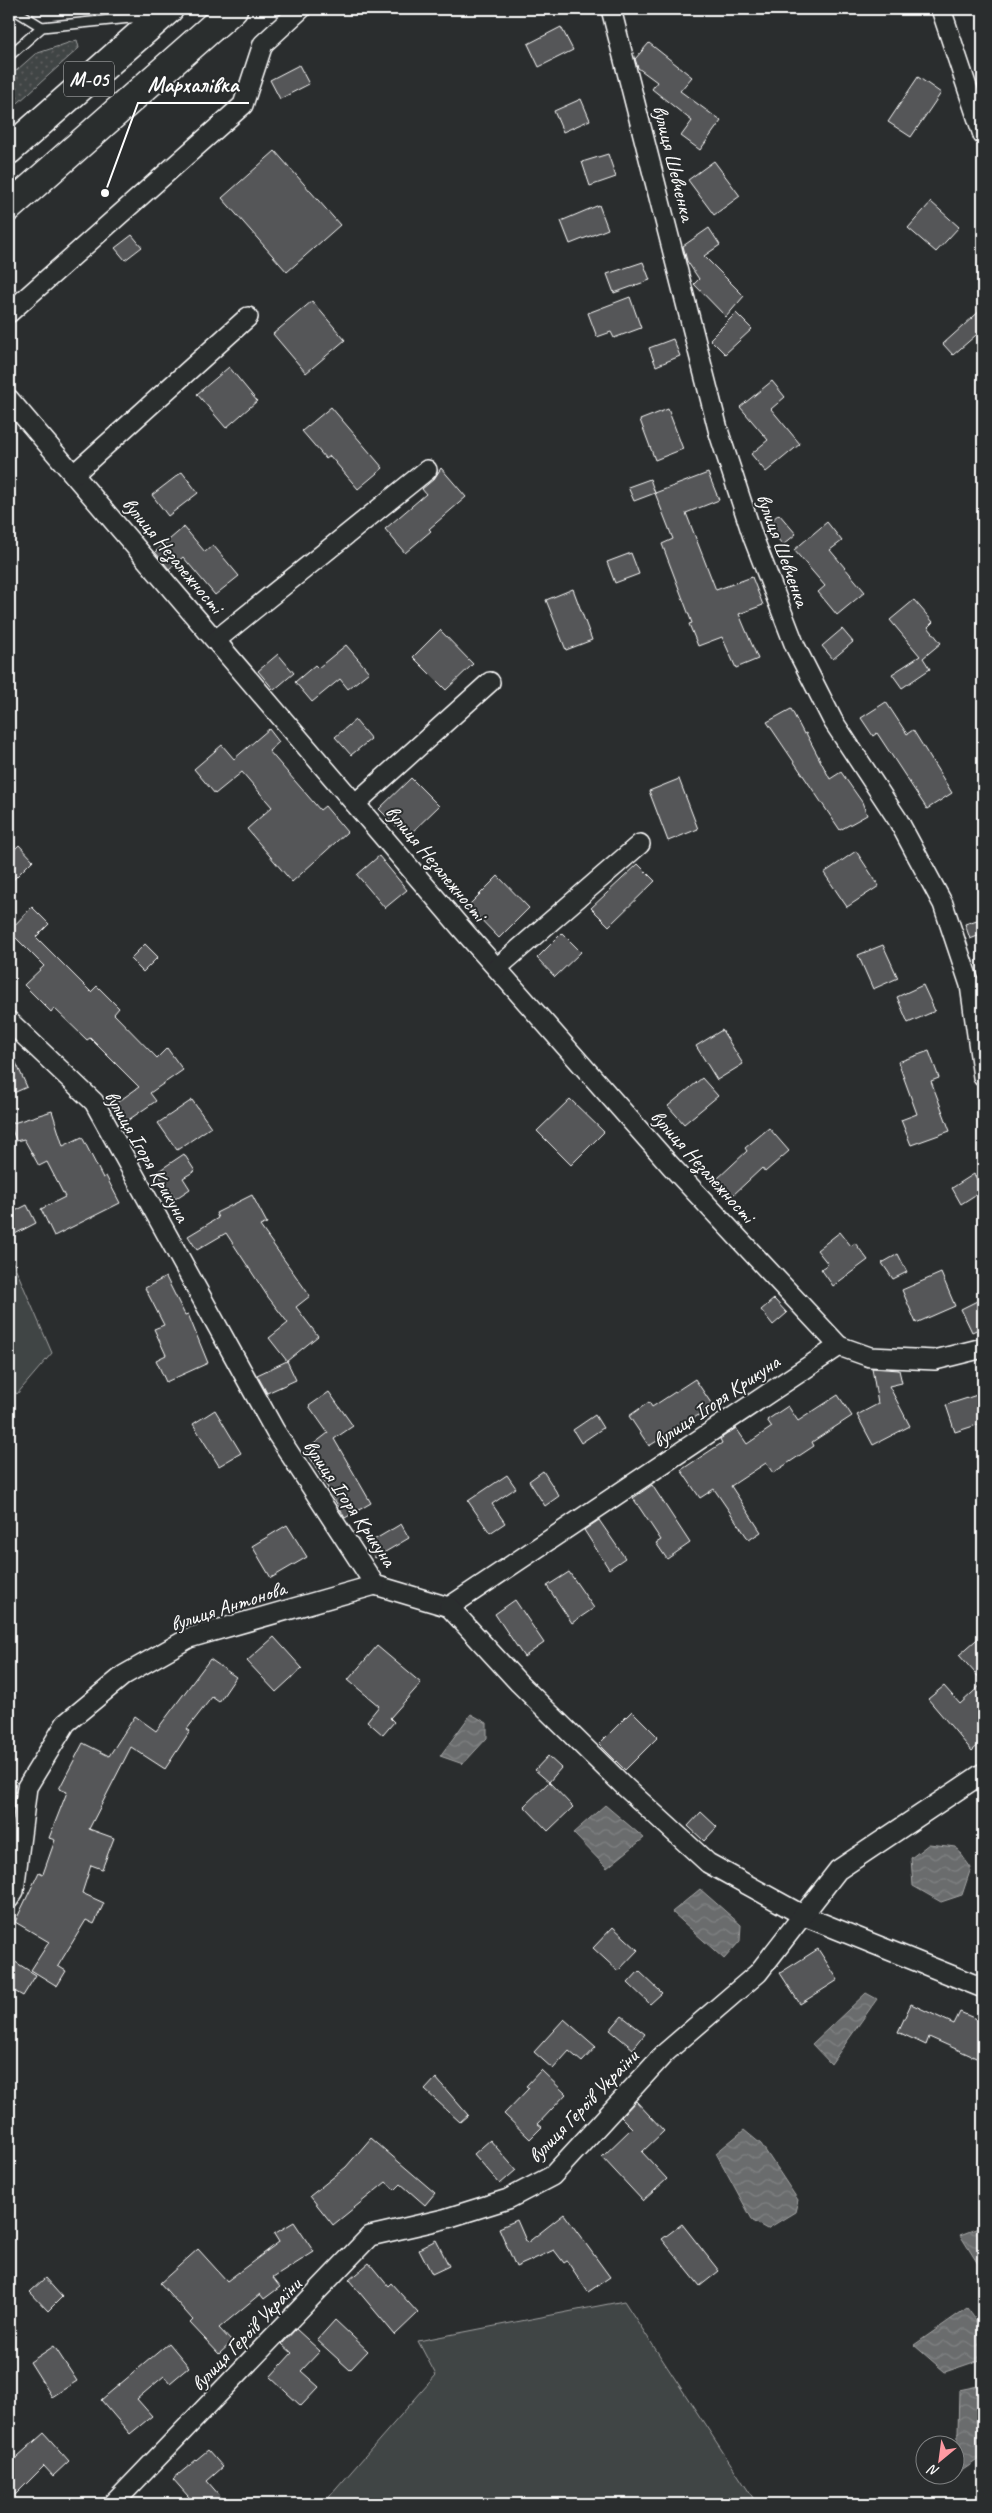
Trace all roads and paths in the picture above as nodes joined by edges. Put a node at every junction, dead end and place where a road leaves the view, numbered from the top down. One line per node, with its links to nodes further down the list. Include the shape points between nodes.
1 (13, 9): 7 (lane)
2 (233, 9): 11 (highway, М-05)
3 (301, 9): 12 (street, via 263,44 243,105)
4 (611, 9): 23 (street, вулиця Шевченка, via 719,433 753,537 794,646 833,721 898,820 943,904 970,985)
5 (941, 9): 9 (street)
6 (166, 12): 7 (lane); 10 (highway, М-05)
7 (42, 27): 8 (lane)
8 (9, 56)
9 (983, 135)
10 (9, 150)
11 (9, 207)
12 (9, 313)
13 (248, 317): 16 (street)
14 (9, 399): 16 (street, вулиця Незалежності)
15 (427, 470): 17 (street)
16 (74, 474): 17 (street, вулиця Незалежності)
17 (216, 640): 19 (street, вулиця Незалежності)
18 (490, 682): 19 (street)
19 (356, 803): 21 (street, вулиця Незалежності)
20 (640, 844): 21 (street)
21 (497, 968): 24 (street, вулиця Незалежності, via 671,1166)
22 (9, 1021): 26 (street, вулиця Ігоря Крикуна, via 94,1102 275,1431)
23 (983, 1077)
24 (839, 1346): 25 (street, via 870,1356 935,1360); 27 (street, вулиця Ігоря Крикуна)
25 (983, 1348)
26 (375, 1585): 27 (street, вулиця Ігоря Крикуна); 29 (street, вулиця Антонова, via 189,1638 124,1674 66,1724 27,1787 14,1891)
27 (449, 1607): 30 (street, via 519,1684 708,1863)
28 (983, 1773): 30 (street, вулиця Героїв України, via 838,1870)
29 (9, 1899)
30 (804, 1916): 31 (street); 32 (street, вулиця Героїв України, via 758,1974 665,2053 552,2176 508,2199 444,2219 370,2236)
31 (983, 1988)
32 (113, 2504)

